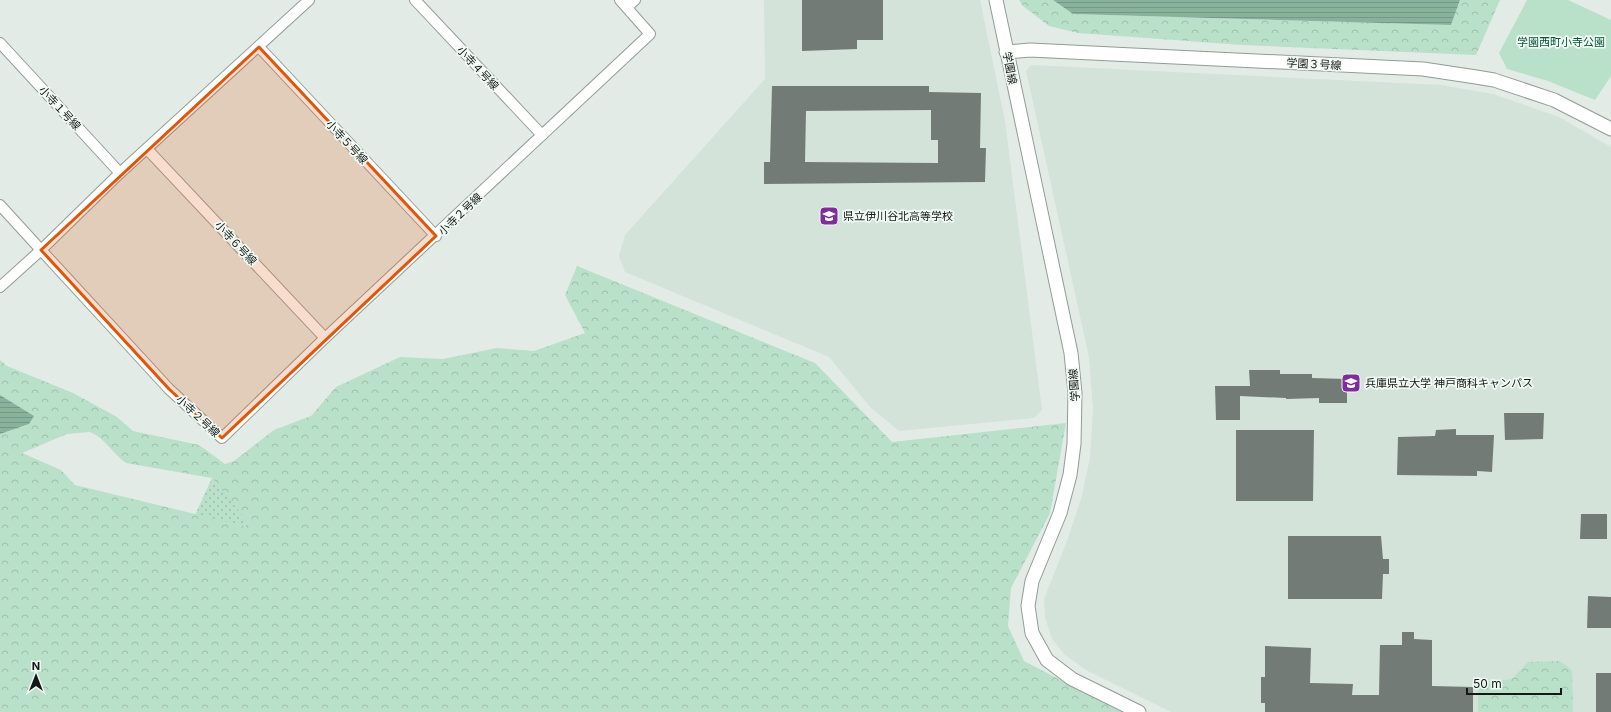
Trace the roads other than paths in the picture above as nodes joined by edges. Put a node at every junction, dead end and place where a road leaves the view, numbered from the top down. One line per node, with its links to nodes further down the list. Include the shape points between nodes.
1 (309, 0): 6 (street)
2 (414, 0): 9 (street, 小寺４号線)
3 (996, 0): 7 (street, 学園線)
4 (627, 2): 9 (street, 小寺２号線, via 650,34)
5 (0, 43): 11 (street, 小寺１号線)
6 (259, 47): 10 (street); 13 (street, 小寺５号線)
7 (1006, 52): 8 (street, 学園３号線, via 1030,50 1423,69 1494,80 1554,100); 17 (street, 学園線, via 1071,353 1075,393 1074,444 1070,475 1060,513 1032,581 1028,606 1032,633 1047,660 1066,675)
8 (1611, 129)
9 (542, 135): 13 (street, 小寺２号線)
10 (147, 149): 11 (street); 16 (street, 小寺６号線)
11 (120, 173): 14 (street)
12 (0, 205): 14 (street)
13 (436, 236): 16 (street, 小寺２号線)
14 (41, 250): 15 (street); 16 (street, 小寺２号線, via 169,389 222,438)
15 (0, 287)
16 (325, 338)
17 (1139, 712)

